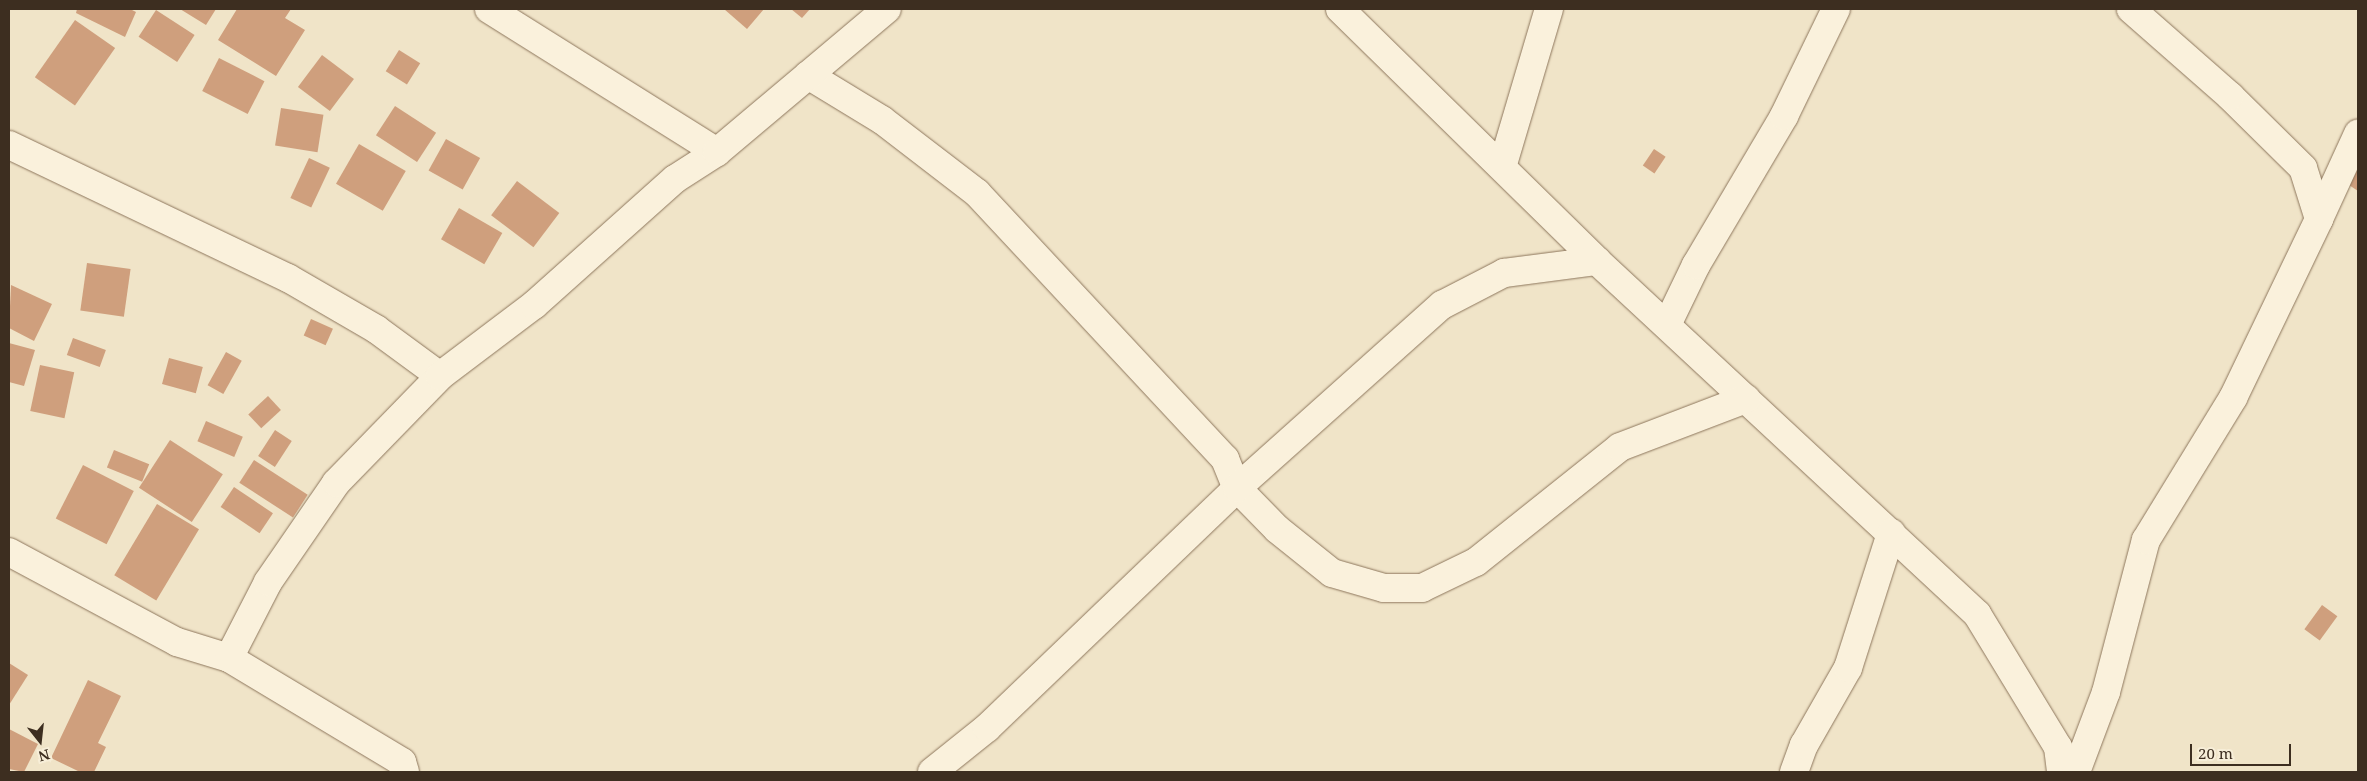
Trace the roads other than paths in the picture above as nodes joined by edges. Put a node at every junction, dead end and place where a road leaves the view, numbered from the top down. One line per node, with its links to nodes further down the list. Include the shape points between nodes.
1 (489, 9): 10 (street)
2 (887, 9): 7 (street)
3 (1340, 9): 11 (street)
4 (1549, 9): 11 (street)
5 (1836, 9): 14 (street, via 1784,116 1696,265)
6 (2131, 9): 12 (street, via 2230,96 2303,168)
7 (808, 75): 10 (street); 17 (street, via 882,120 977,193 1225,459)
8 (2358, 134): 12 (street)
9 (9, 145): 15 (street, via 288,278 376,329)
10 (717, 152): 15 (street, via 675,179 534,306)
11 (1503, 164): 13 (street)
12 (2319, 219): 25 (street, via 2233,398 2146,540 2106,692)
13 (1597, 261): 14 (street); 17 (street, via 1504,273 1442,305)
14 (1667, 325): 16 (street)
15 (440, 376): 20 (street, via 336,483 268,582)
16 (1746, 399): 17 (street, via 1620,447 1476,562 1422,588 1384,588 1332,573 1277,528); 18 (street)
17 (1237, 488): 22 (street, via 1001,715)
18 (1891, 533): 23 (street, via 1848,668 1804,745); 24 (street, via 1977,614 2058,747)
19 (9, 552): 20 (street, via 177,642)
20 (229, 658): 21 (street, via 402,762)
21 (405, 772)
22 (932, 772)
23 (1794, 772)
24 (2061, 772)
25 (2076, 772)

